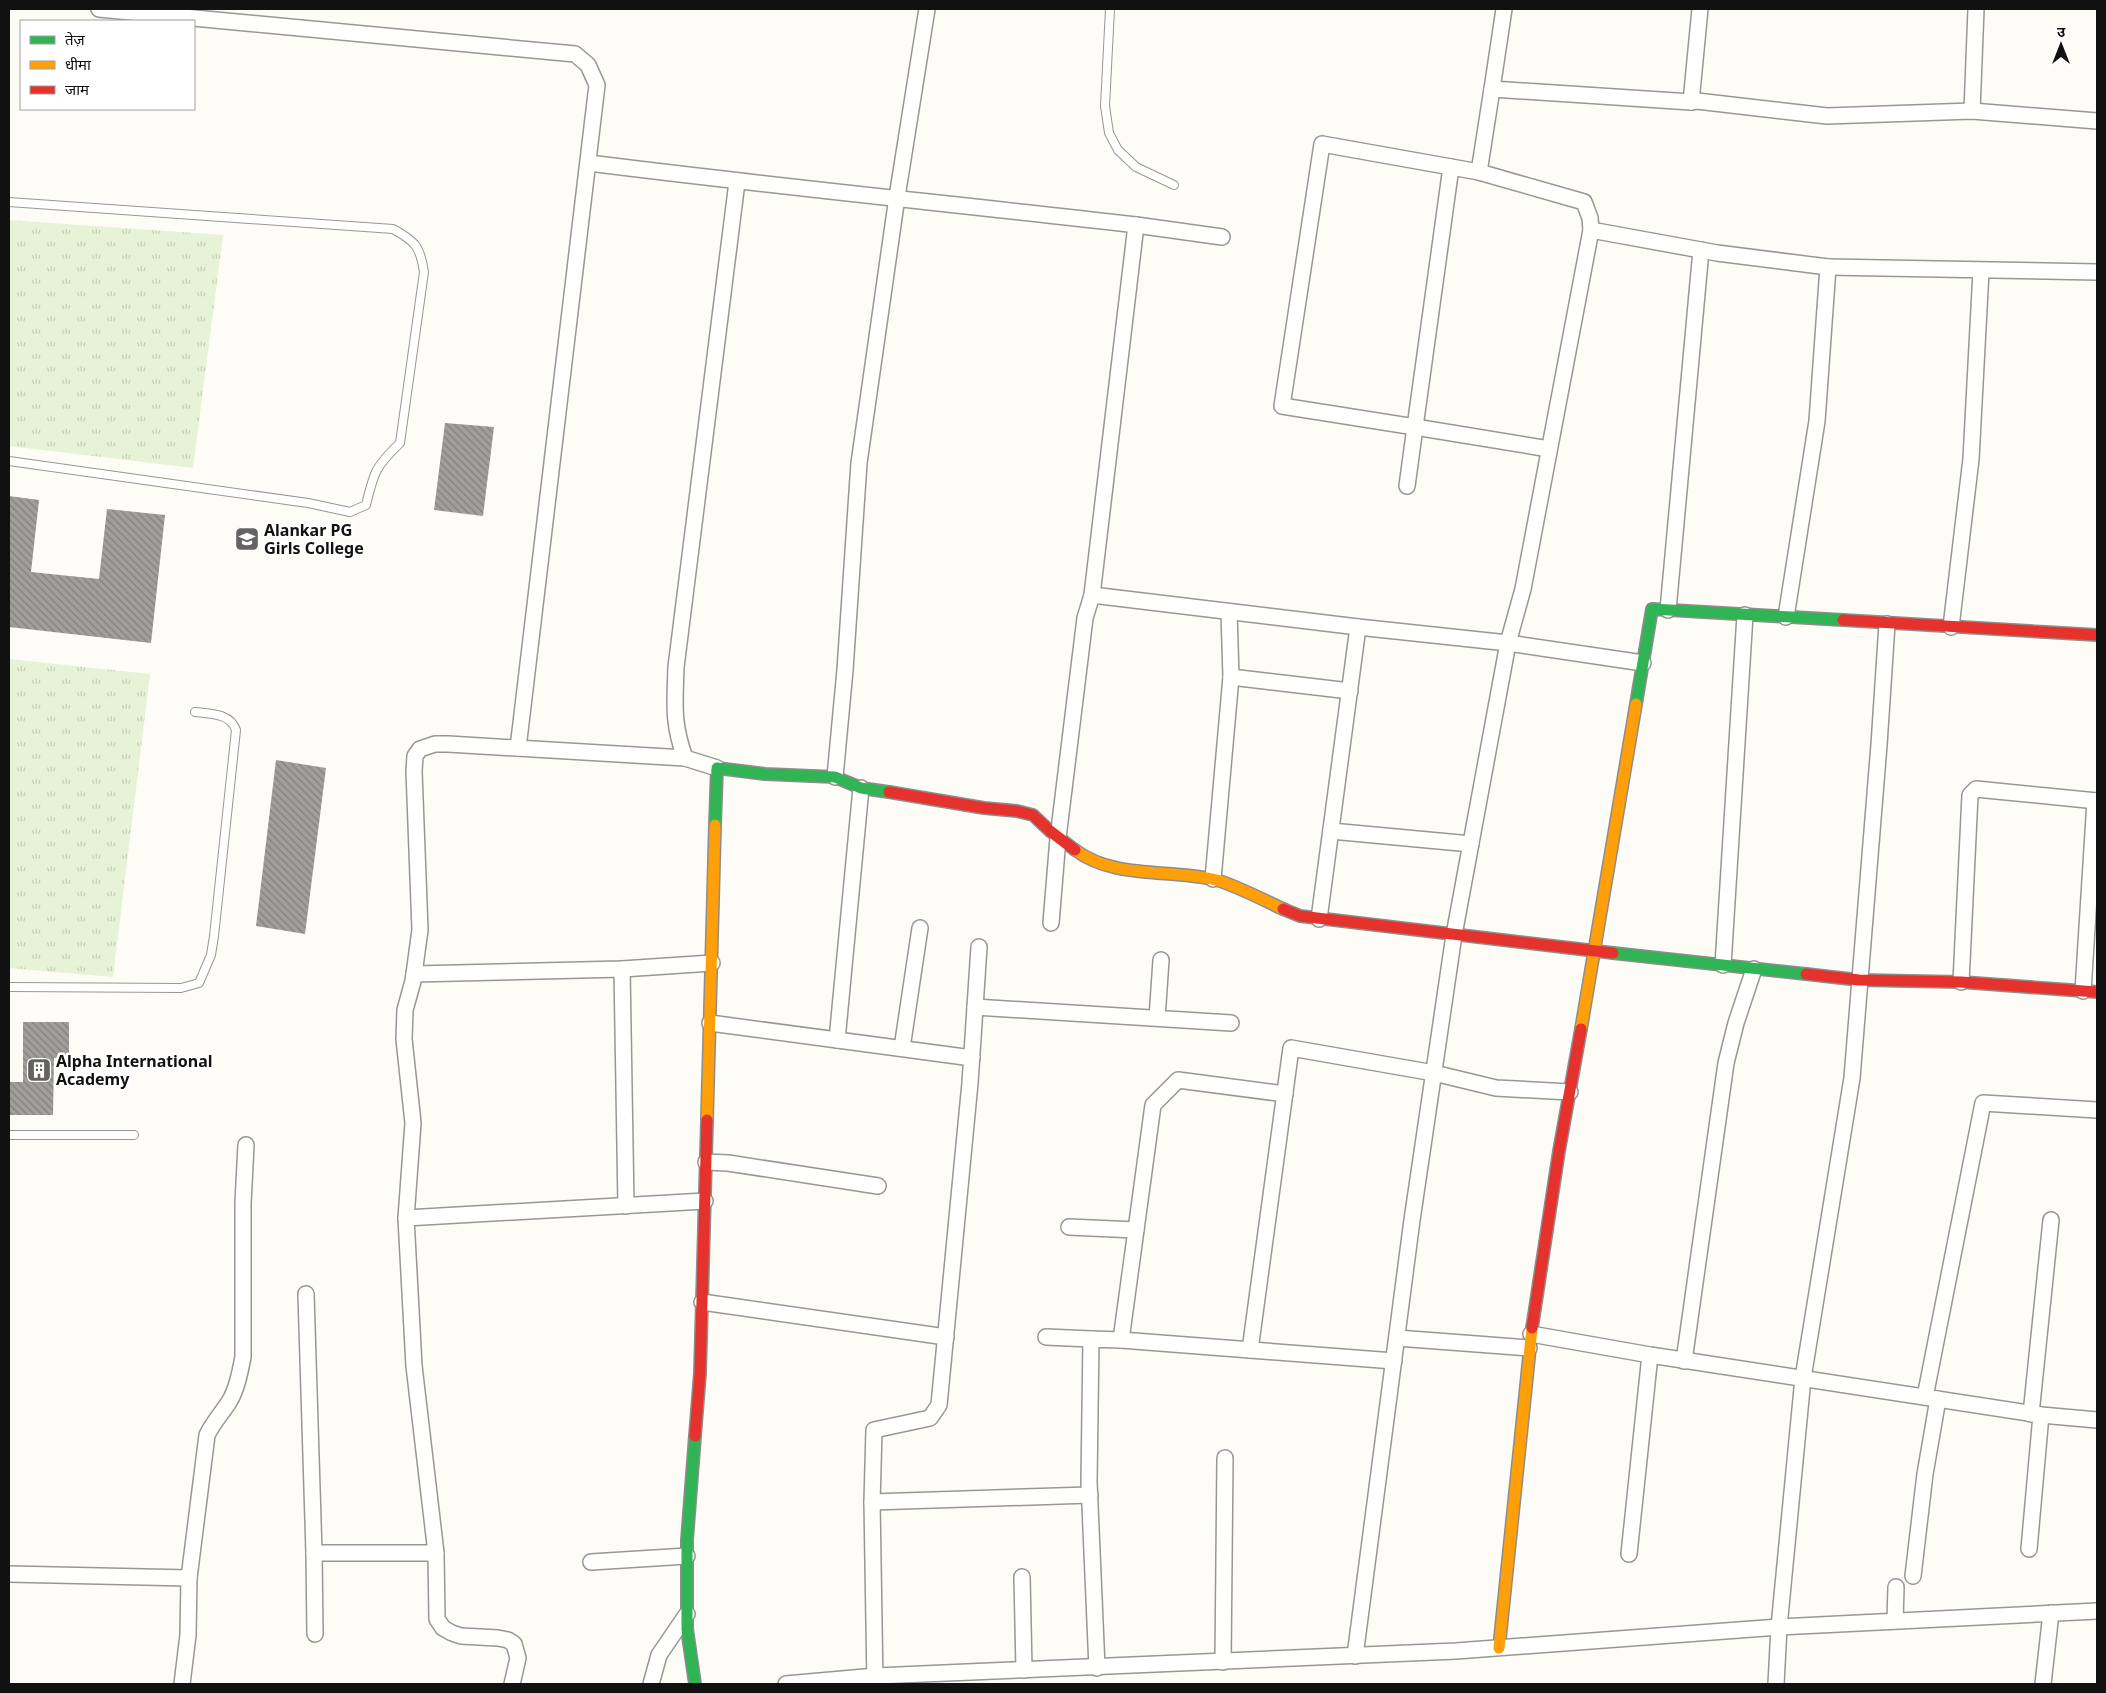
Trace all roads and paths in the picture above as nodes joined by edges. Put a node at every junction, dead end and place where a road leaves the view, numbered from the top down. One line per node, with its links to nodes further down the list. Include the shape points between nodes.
1 (99, 9): 11 (street, via 575,54 588,66 598,84)
2 (927, 9): 16 (street)
3 (1110, 9): 15 (lane, via 1105,106 1109,133 1118,150 1136,167)
4 (1504, 9): 7 (street)
5 (1700, 9): 8 (street)
6 (1976, 9): 9 (street)
7 (1492, 89): 8 (street); 13 (street)
8 (1691, 102): 9 (street, via 1827,116)
9 (1972, 111): 10 (street)
10 (2097, 121)
11 (589, 163): 14 (street); 43 (street)
12 (1451, 168): 13 (street); 25 (street); 25 (street, via 1322,144 1282,406)
13 (1479, 172): 19 (street, via 1584,202 1590,218)
14 (737, 182): 16 (street); 44 (street, via 676,667 674,720)
15 (1174, 185)
16 (897, 197): 18 (street); 46 (street, via 859,464 846,670)
17 (9, 202): 27 (lane, via 393,229 410,238 421,255 424,272 400,442 374,474 366,506 350,512 308,503)
18 (1136, 225): 20 (street); 29 (street)
19 (1590, 230): 21 (street); 26 (street)
20 (1222, 237)
21 (1700, 250): 22 (street); 30 (street)
22 (1828, 267): 23 (street); 33 (street, via 1816,420)
23 (1981, 271): 24 (street); 35 (street, via 1971,459)
24 (2097, 272)
25 (1415, 427): 26 (street); 28 (street)
26 (1550, 449): 38 (street, via 1523,589)
27 (9, 461)
28 (1407, 486)
29 (1092, 594): 31 (street); 50 (street, via 1085,618)
30 (1668, 610): 32 (street); 39 (street, via 1652,609)
31 (1229, 612): 36 (street); 40 (street)
32 (1745, 615): 33 (street); 61 (street)
33 (1786, 618): 34 (street)
34 (1887, 624): 35 (street); 65 (street)
35 (1951, 627): 37 (street)
36 (1358, 628): 38 (street); 41 (street)
37 (2097, 635)
38 (1508, 643): 39 (street); 51 (street)
39 (1643, 663): 58 (street)
40 (1231, 677): 41 (street); 52 (street)
41 (1350, 691): 49 (street)
42 (195, 712): 67 (lane, via 223,716 234,723 236,730 214,936 211,956 199,983 181,988)
43 (518, 748): 44 (street); 64 (street, via 435,744 420,750 416,756 420,930)
44 (685, 758): 45 (street)
45 (717, 768): 46 (street); 60 (street)
46 (835, 777): 47 (street)
47 (861, 788): 50 (street, via 975,807 1017,810 1033,815); 73 (street)
48 (2096, 801): 66 (street, via 1976,789 1970,795); 68 (street)
49 (1331, 830): 51 (street); 53 (street)
50 (1058, 838): 52 (street, via 1082,855 1119,868); 54 (street)
51 (1471, 844): 56 (street)
52 (1213, 879): 53 (street, via 1300,916)
53 (1319, 919): 56 (street)
54 (1051, 923)
55 (920, 928): 74 (street)
56 (1454, 936): 58 (street); 76 (street)
57 (979, 947): 69 (street)
58 (1595, 952): 61 (street); 77 (street)
59 (1161, 960): 70 (street)
60 (712, 963): 62 (street); 71 (street)
61 (1723, 966): 63 (street)
62 (622, 969): 64 (street); 86 (street)
63 (1754, 969): 65 (street); 102 (street, via 1726,1063)
64 (414, 974): 87 (street, via 405,1010 404,1039 413,1123)
65 (1859, 980): 66 (street); 103 (street, via 1852,1078)
66 (1961, 982): 68 (street)
67 (9, 987)
68 (2090, 992)
69 (974, 1007): 70 (street); 75 (street)
70 (1157, 1018): 72 (street)
71 (710, 1023): 73 (street); 83 (street)
72 (1231, 1023)
73 (837, 1040): 74 (street)
74 (902, 1048): 75 (street)
75 (972, 1058): 93 (street)
76 (1434, 1073): 77 (street, via 1496,1088); 78 (street, via 1291,1048); 95 (street)
77 (1570, 1092): 98 (street)
78 (1285, 1094): 90 (street, via 1178,1080 1153,1105); 99 (street)
79 (2097, 1110): 104 (street, via 1983,1103)
80 (9, 1135): 81 (lane)
81 (134, 1135)
82 (246, 1145): 119 (street, via 243,1357 238,1382 207,1435)
83 (706, 1162): 84 (street); 85 (street)
84 (878, 1186)
85 (705, 1201): 86 (street); 92 (street)
86 (626, 1206): 87 (street)
87 (406, 1218): 112 (street, via 414,1366)
88 (2051, 1220): 105 (street)
89 (1069, 1227): 90 (street)
90 (1136, 1230): 97 (street)
91 (306, 1294): 111 (street)
92 (702, 1302): 93 (street); 114 (street)
93 (946, 1337): 109 (street, via 939,1405 930,1418 874,1430)
94 (1046, 1337): 96 (street)
95 (1397, 1338): 98 (street); 101 (street)
96 (1091, 1339): 97 (street); 108 (street)
97 (1121, 1340): 99 (street)
98 (1530, 1341): 100 (street); 127 (street)
99 (1250, 1350): 101 (street)
100 (1650, 1355): 102 (street); 113 (street)
101 (1394, 1361): 128 (street)
102 (1684, 1361): 103 (street)
103 (1803, 1378): 104 (street); 125 (street)
104 (1932, 1398): 105 (street); 118 (street)
105 (2036, 1414): 106 (street); 110 (street)
106 (2097, 1420)
107 (1225, 1458): 129 (street)
108 (1090, 1495): 109 (street); 130 (street)
109 (872, 1502): 132 (street)
110 (2029, 1549)
111 (314, 1553): 112 (street); 126 (street)
112 (436, 1553): 134 (street, via 437,1619 443,1628 461,1636 498,1638 514,1644 518,1658)
113 (1629, 1554)
114 (687, 1556): 115 (street); 123 (street)
115 (591, 1562)
116 (9, 1574): 119 (street)
117 (1022, 1576): 131 (street)
118 (1913, 1576)
119 (190, 1578): 133 (street)
120 (1896, 1587): 124 (street)
121 (2097, 1611): 122 (street)
122 (2051, 1613): 124 (street); 139 (street)
123 (687, 1614): 135 (street, via 658,1655); 136 (street)
124 (1895, 1621): 125 (street)
125 (1779, 1627): 127 (street); 138 (street)
126 (315, 1634)
127 (1499, 1648): 128 (street)
128 (1355, 1656): 129 (street)
129 (1223, 1662): 130 (street)
130 (1097, 1668): 131 (street)
131 (1024, 1670): 132 (street)
132 (876, 1680): 137 (street)
133 (182, 1684)
134 (512, 1684)
135 (651, 1684)
136 (695, 1684)
137 (786, 1684)
138 (1776, 1684)
139 (2043, 1684)

